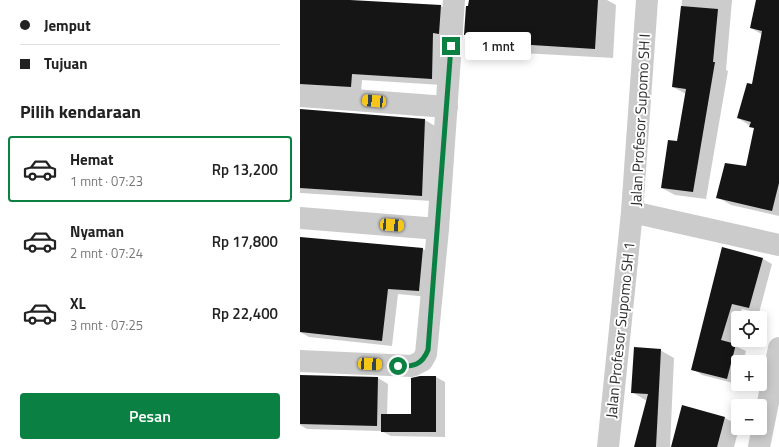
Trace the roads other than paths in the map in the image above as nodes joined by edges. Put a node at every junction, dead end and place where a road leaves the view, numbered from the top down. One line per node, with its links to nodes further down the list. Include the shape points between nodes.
1 (454, 0): 4 (street)
2 (647, 0): 5 (street, Jalan Profesor Supomo SH I)
3 (300, 96): 4 (street)
4 (447, 107): 7 (street)
5 (632, 212): 8 (street, Jalan Profesor Supomo SH I); 12 (street, Jalan Profesor Supomo SH 1)
6 (300, 218): 7 (street)
7 (438, 229): 10 (street, via 428,350 422,361 412,366)
8 (779, 245)
9 (779, 348): 11 (street)
10 (300, 361)
11 (771, 428): 13 (street)
12 (608, 447)
13 (759, 447)

